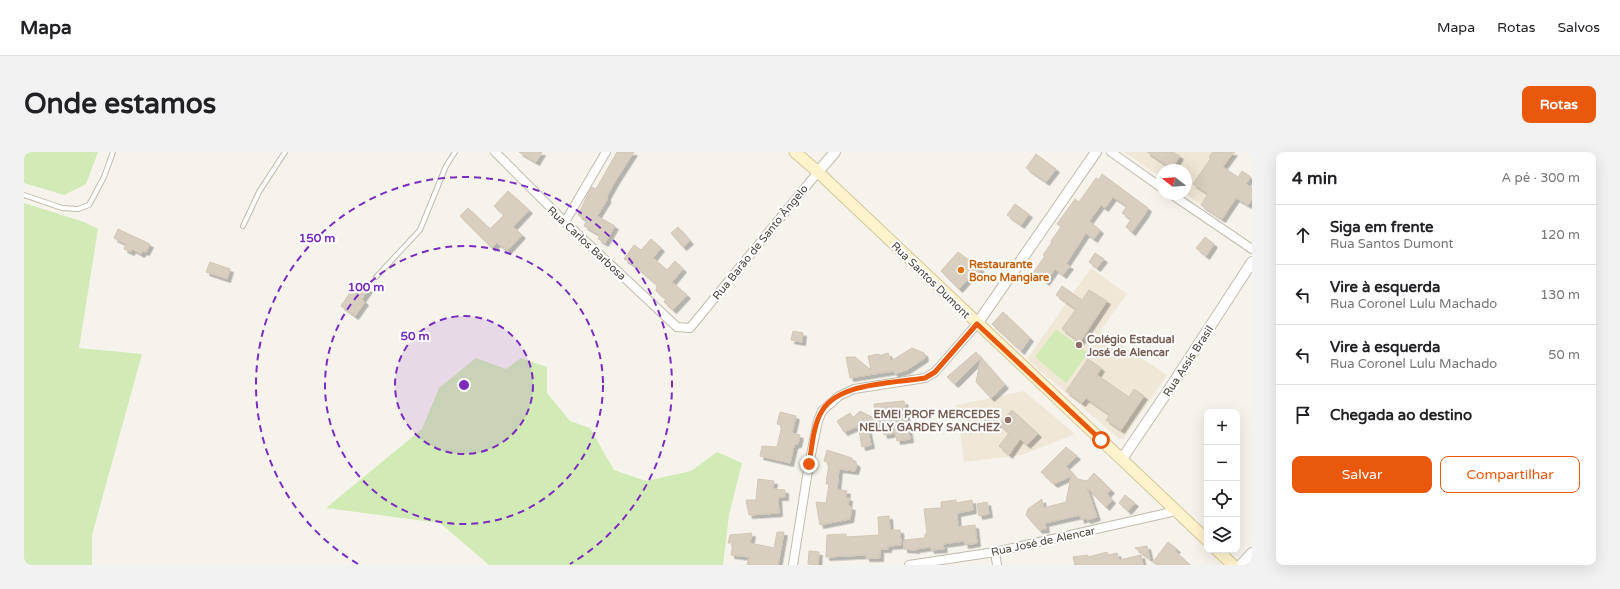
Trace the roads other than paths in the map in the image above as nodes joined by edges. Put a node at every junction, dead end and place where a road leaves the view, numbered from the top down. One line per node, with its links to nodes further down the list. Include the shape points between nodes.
1 (113, 152): 12 (lane, via 104,177 89,205 78,209 62,208)
2 (285, 152): 15 (lane, via 259,192)
3 (455, 152): 18 (lane, via 443,172 420,230)
4 (495, 152): 14 (street, Rua Carlos Barbosa)
5 (606, 152): 14 (street)
6 (795, 152): 10 (main road, Rua Santos Dumont)
7 (835, 152): 10 (street, Rua Barão de Santo Ângelo)
8 (1096, 152): 19 (street)
9 (1111, 152): 11 (street)
10 (818, 172): 19 (main road, Rua Santos Dumont); 20 (street, Rua Barão de Santo Ângelo, via 690,328)
11 (1156, 184)
12 (24, 194)
13 (1180, 200): 16 (street)
14 (565, 222): 20 (street, Rua Carlos Barbosa, via 677,327)
15 (243, 226)
16 (1252, 248)
17 (1252, 262): 21 (street, Rua Assis Brasil)
18 (376, 277)
19 (977, 324): 21 (main road, Rua Santos Dumont); 27 (street, via 935,372 925,378 854,389 839,396 822,410 809,464)
20 (683, 328)
21 (1122, 459): 22 (main road, Rua Santos Dumont)
22 (1176, 511): 23 (main road, Rua Santos Dumont); 24 (street, Rua José de Alencar)
23 (1204, 537)
24 (995, 552): 28 (street, Rua José de Alencar); 29 (street)
25 (1220, 553): 30 (main road)
26 (1252, 553): 31 (street)
27 (793, 565)
28 (909, 565)
29 (997, 565)
30 (1233, 565)
31 (1241, 565)

